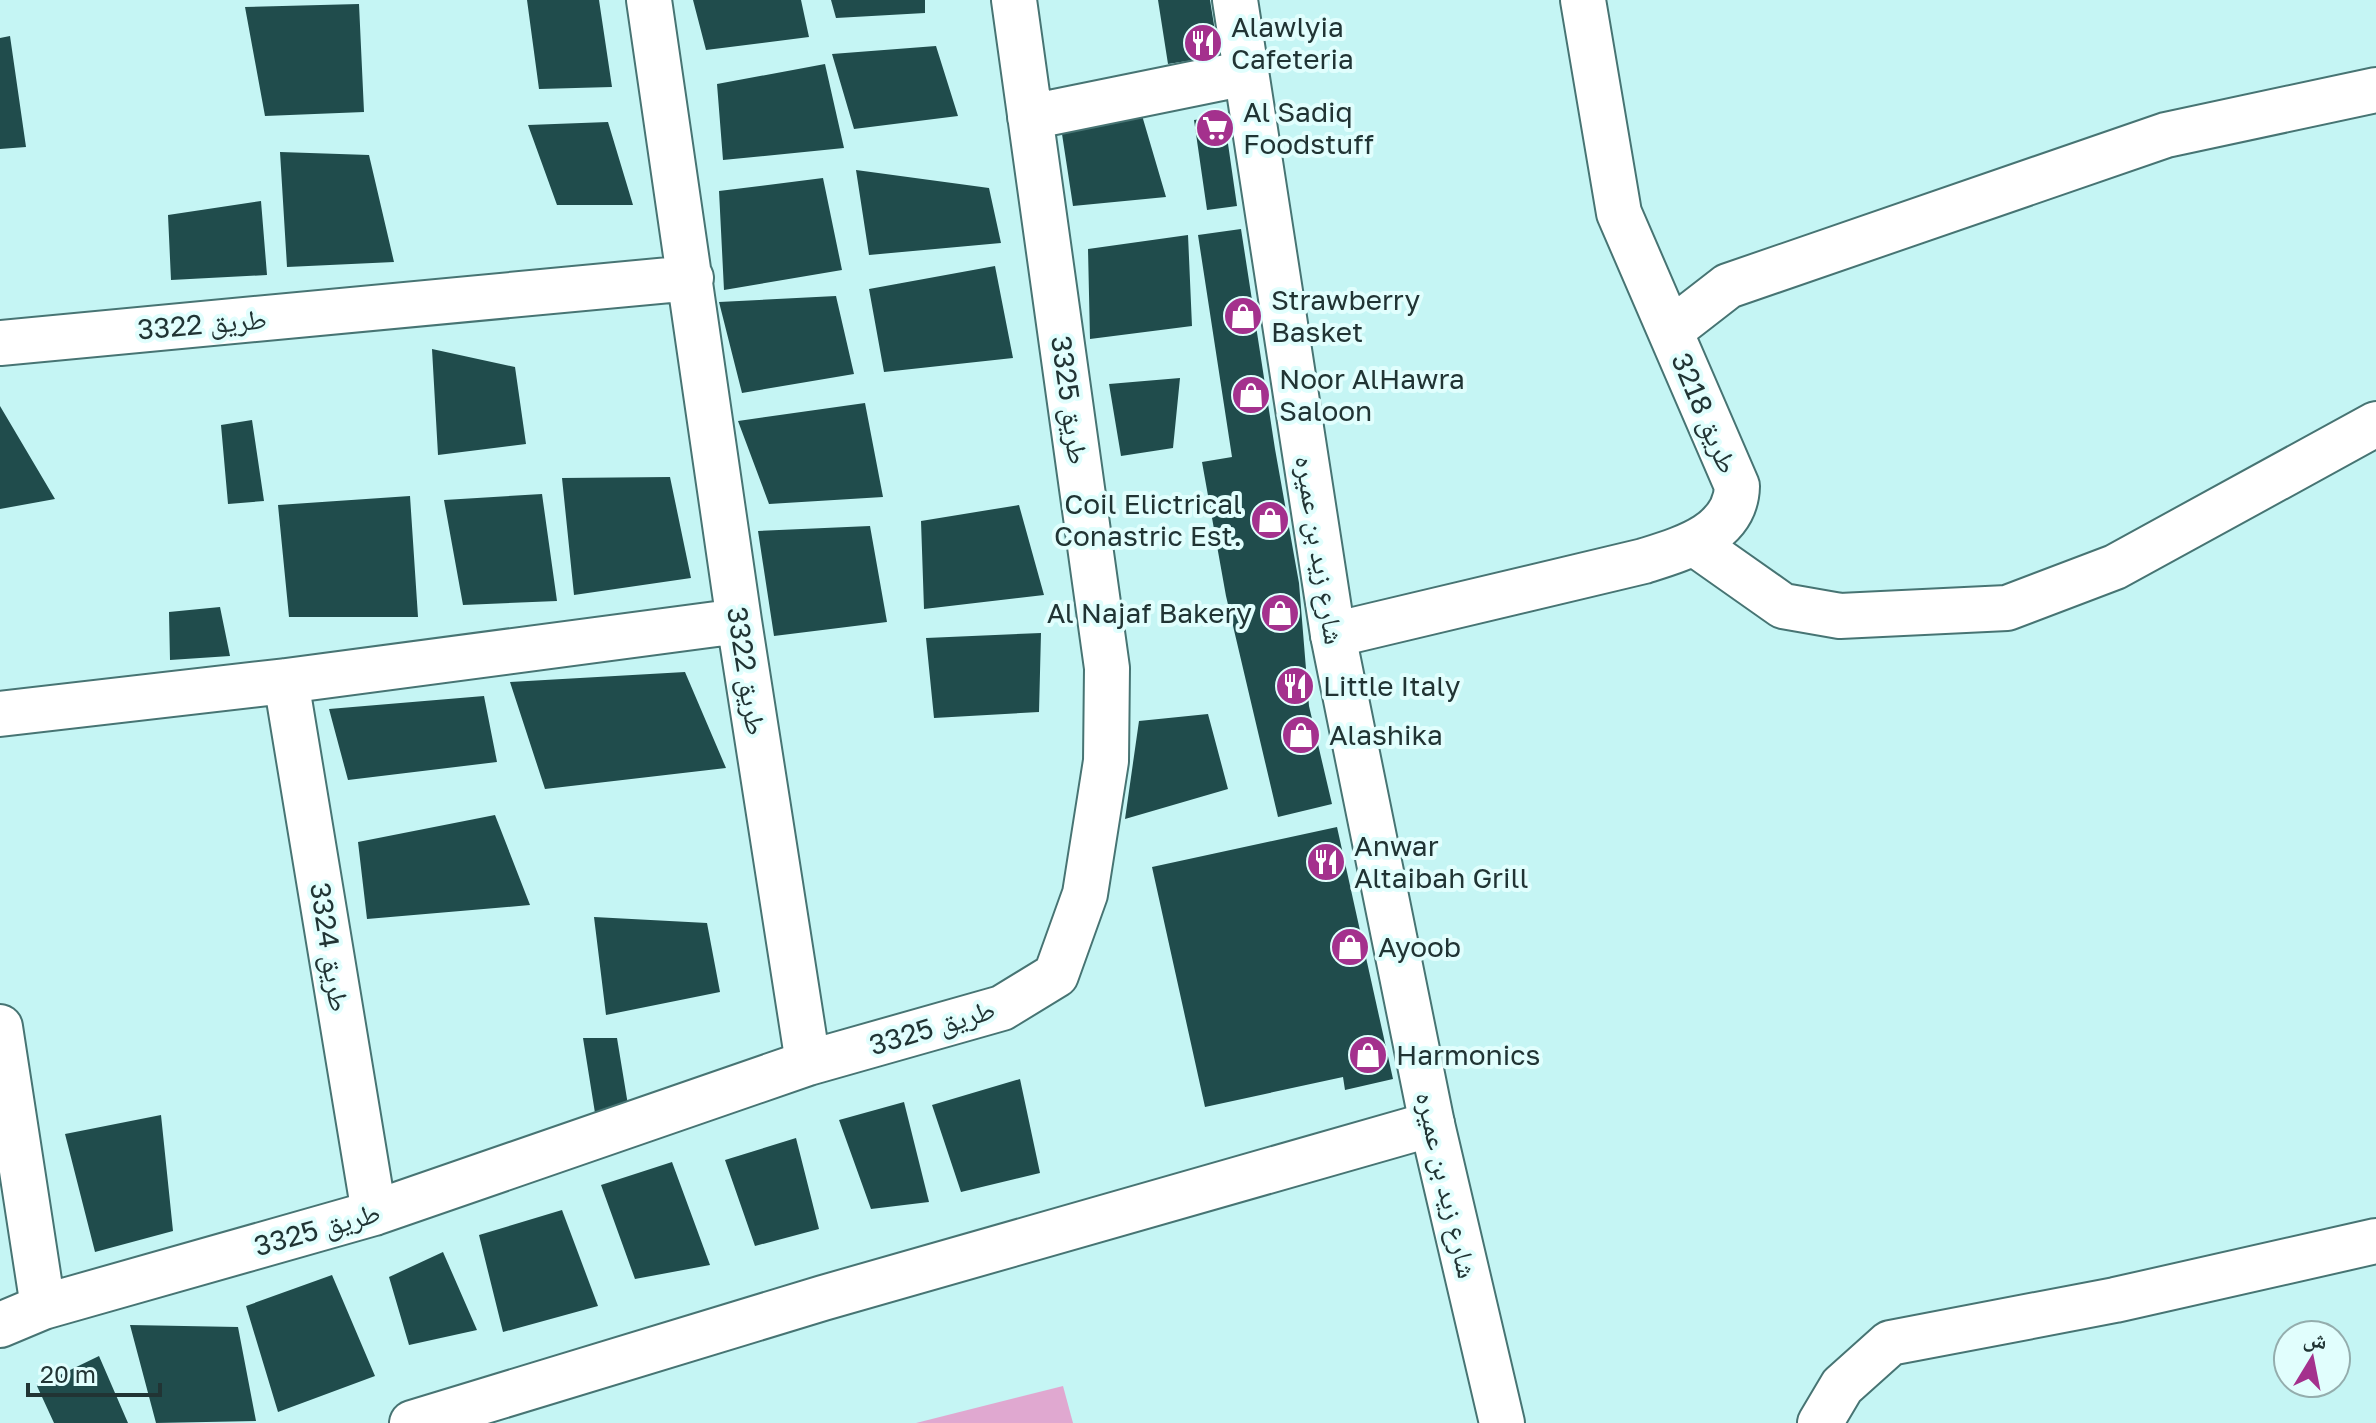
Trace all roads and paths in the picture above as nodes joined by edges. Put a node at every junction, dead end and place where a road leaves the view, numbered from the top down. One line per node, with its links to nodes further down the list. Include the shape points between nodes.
1 (649, 0): 8 (street, طريق 3322)
2 (1014, 0): 7 (street, طريق 3325)
3 (1235, 0): 5 (street, شارع زيد بن عميره)
4 (1583, 0): 9 (street, طريق 3218, via 1619,213)
5 (1246, 73): 7 (street); 14 (street, شارع زيد بن عميره)
6 (2376, 90): 9 (street, via 2166,135 1728,286)
7 (1030, 117): 18 (street, طريق 3325, via 1107,668 1106,761 1085,894 1056,975 1016,1000)
8 (691, 278): 10 (street, طريق 3322); 13 (street, طريق 3322)
9 (1670, 331): 12 (street, طريق 3218, via 1737,486 1737,503 1728,517)
10 (0, 343)
11 (2376, 424): 12 (street, via 2115,567 2007,608 1840,616 1783,606)
12 (1695, 544): 14 (street, طريق 3218, via 1644,561)
13 (739, 621): 15 (street); 18 (street, طريق 3322)
14 (1333, 635): 19 (street, شارع زيد بن عميره)
15 (286, 681): 16 (street); 20 (street, طريق 3324)
16 (0, 714)
17 (0, 1027): 22 (street)
18 (808, 1063): 20 (street, طريق 3325)
19 (1432, 1124): 24 (street, via 823,1298); 25 (street, شارع زيد بن عميره)
20 (374, 1213): 22 (street, طريق 3325)
21 (2376, 1241): 26 (street, via 2115,1300 1890,1343 1842,1386)
22 (43, 1307): 23 (street, طريق 3325)
23 (0, 1325)
24 (412, 1423)
25 (1502, 1423)
26 (1820, 1423)

